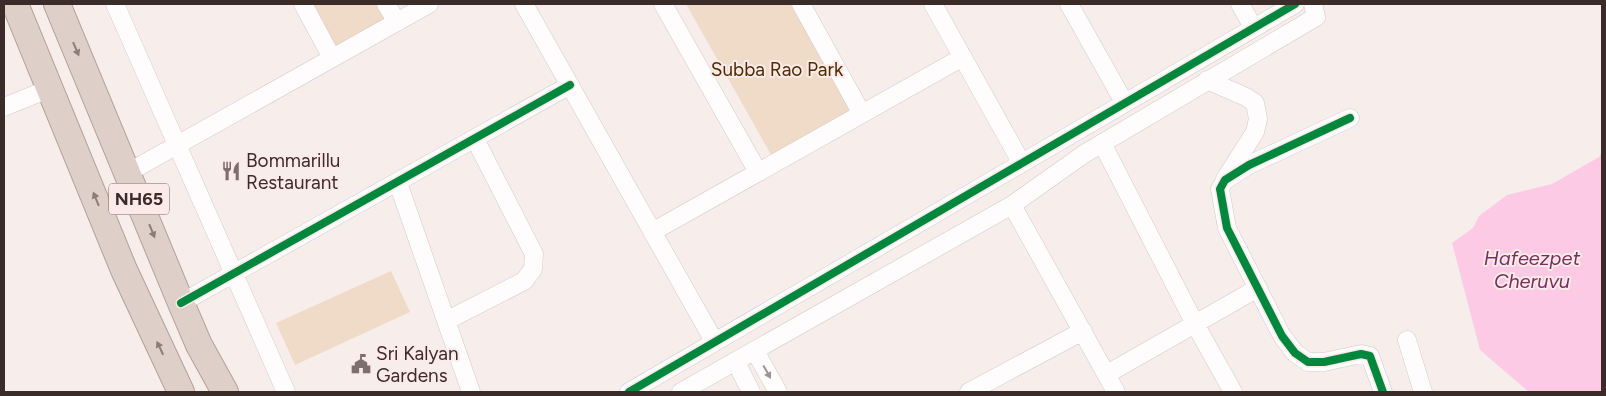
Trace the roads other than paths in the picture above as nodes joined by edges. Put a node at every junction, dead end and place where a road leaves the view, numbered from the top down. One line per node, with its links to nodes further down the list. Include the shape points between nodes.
1 (15, 4): 21 (highway, NH65)
2 (57, 4): 31 (highway, NH65, one-way to 31)
3 (115, 4): 29 (street)
4 (304, 4): 18 (street)
5 (386, 4): 15 (street)
6 (429, 4): 15 (street)
7 (524, 4): 20 (street)
8 (663, 4): 32 (street)
9 (800, 4): 24 (street)
10 (932, 4): 17 (street)
11 (1069, 4): 22 (street)
12 (1240, 4): 16 (street)
13 (1295, 4): 16 (street)
14 (1314, 4): 19 (street, via 1316,18)
15 (397, 22): 18 (street)
16 (1253, 27): 22 (street)
17 (963, 57): 24 (street); 30 (street)
18 (332, 58): 29 (street)
19 (1207, 80): 25 (street); 33 (street, via 1246,97 1255,104 1258,119 1255,132)
20 (570, 85): 27 (street); 36 (street)
21 (51, 88): 23 (street); 48 (highway, NH65, one-way to 21, via 124,270)
22 (1128, 100): 25 (street); 30 (street)
23 (4, 107)
24 (862, 114): 32 (street)
25 (1142, 118): 28 (street)
26 (1350, 118): 33 (street, via 1249,165)
27 (475, 139): 34 (street); 40 (street, via 534,254 534,268 524,281)
28 (1102, 143): 35 (street); 41 (street)
29 (178, 145): 31 (street); 37 (street)
30 (1021, 162): 44 (street)
31 (129, 172): 39 (highway, NH65, one-way to 39)
32 (758, 172): 36 (street)
33 (1225, 180): 38 (street, via 1220,189 1228,228)
34 (398, 183): 37 (street); 40 (street)
35 (1012, 205): 42 (street); 45 (street)
36 (652, 232): 44 (street)
37 (235, 273): 39 (street); 50 (street)
38 (1258, 288): 41 (street); 59 (street, via 1282,336 1295,353 1308,362 1361,354 1370,356)
39 (181, 304): 49 (highway, NH65)
40 (446, 321): 51 (street)
41 (1194, 324): 47 (street); 58 (street)
42 (1083, 332): 47 (street); 56 (street)
43 (1407, 340): 60 (street)
44 (714, 341): 52 (street)
45 (755, 351): 46 (street); 55 (street, one-way to 55)
46 (736, 362): 53 (street); 54 (street)
47 (1107, 374): 57 (street)
48 (181, 392)
49 (225, 392)
50 (286, 392)
51 (471, 392)
52 (629, 392)
53 (683, 392)
54 (751, 392)
55 (778, 392)
56 (969, 392)
57 (1116, 392)
58 (1233, 392)
59 (1383, 392)
60 (1422, 392)

